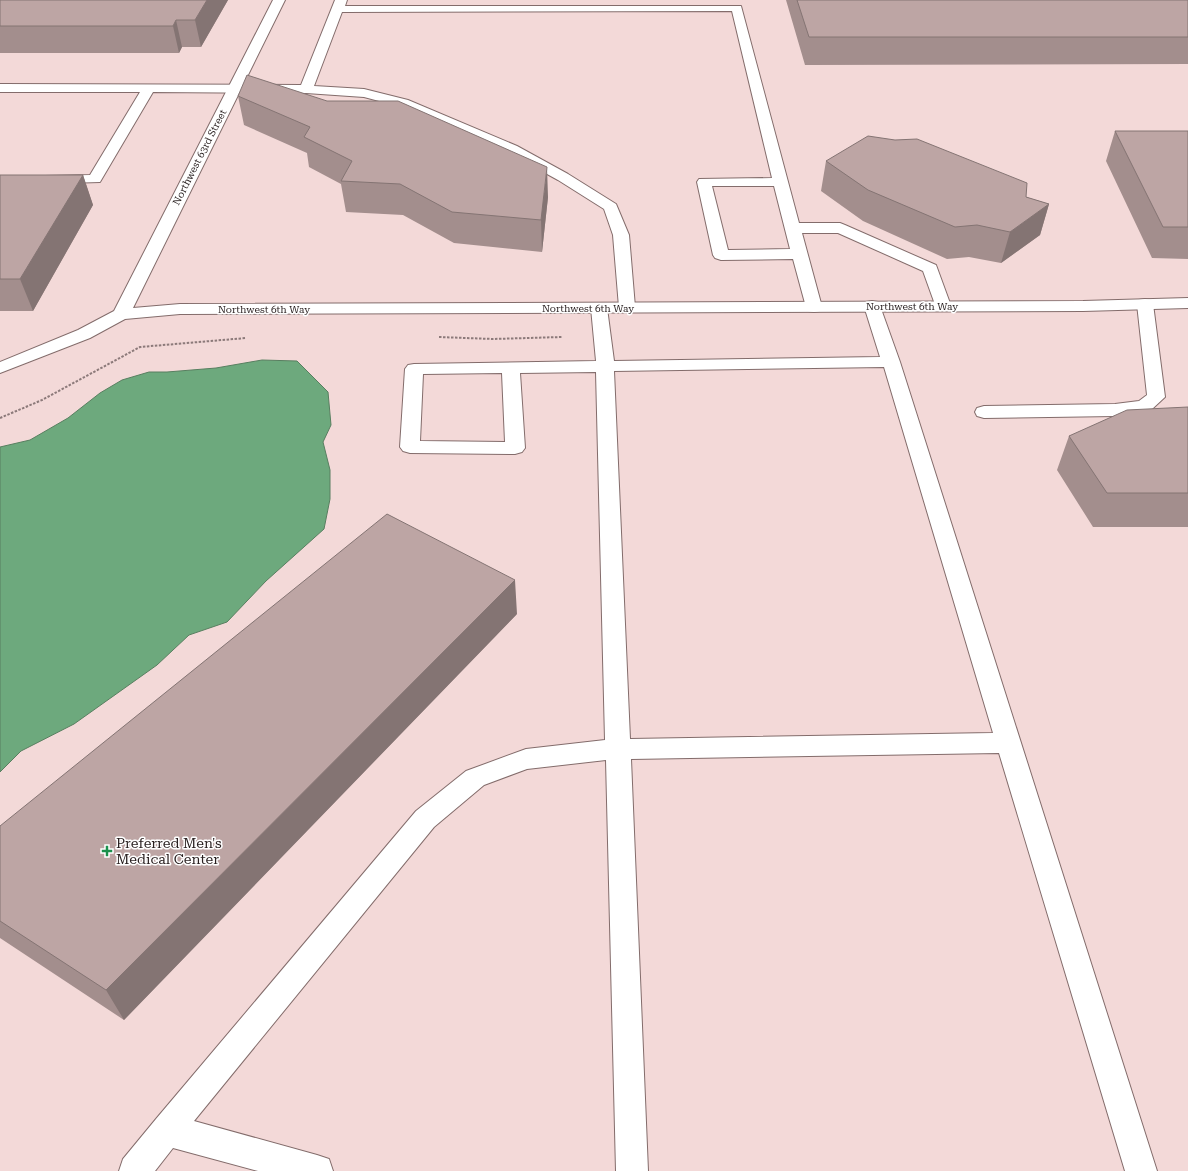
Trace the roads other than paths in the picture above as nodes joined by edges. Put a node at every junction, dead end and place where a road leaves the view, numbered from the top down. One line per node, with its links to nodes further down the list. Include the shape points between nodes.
1 (279, 0): 5 (street, Northwest 63rd Street)
2 (339, 5): 6 (street); 8 (street, via 737,8)
3 (0, 88): 4 (street)
4 (149, 88): 5 (street); 7 (street, via 96,179)
5 (234, 88): 6 (street); 18 (street, Northwest 63rd Street)
6 (306, 89): 15 (street, via 364,93 403,103 512,149 611,207 621,235)
7 (0, 181)
8 (780, 182): 9 (street); 10 (street, via 704,182 721,255)
9 (793, 228): 10 (street); 14 (street, via 840,228 930,268)
10 (800, 254): 16 (street)
11 (1188, 303): 12 (street, Northwest 6th Way)
12 (1145, 304): 14 (street, Northwest 6th Way); 23 (street, via 1156,397 1144,406 1115,410)
13 (872, 306): 14 (street, Northwest 6th Way); 16 (street, Northwest 6th Way); 19 (street)
14 (942, 306)
15 (627, 307): 16 (street, Northwest 6th Way); 17 (street, Northwest 6th Way)
16 (814, 307)
17 (599, 308): 18 (street, Northwest 6th Way, via 180,309); 20 (street)
18 (120, 314): 22 (street, Northwest 6th Way, via 84,334)
19 (891, 362): 20 (street); 24 (street)
20 (605, 365): 21 (street); 25 (street)
21 (511, 367): 21 (street, via 515,448 410,447 414,369)
22 (0, 368)
23 (984, 412)
24 (1009, 743): 25 (street); 30 (street)
25 (618, 749): 26 (street, via 526,759 475,778 425,819); 29 (street)
26 (167, 1130): 27 (street); 28 (street)
27 (135, 1171)
28 (317, 1171)
29 (632, 1171)
30 (1141, 1171)

